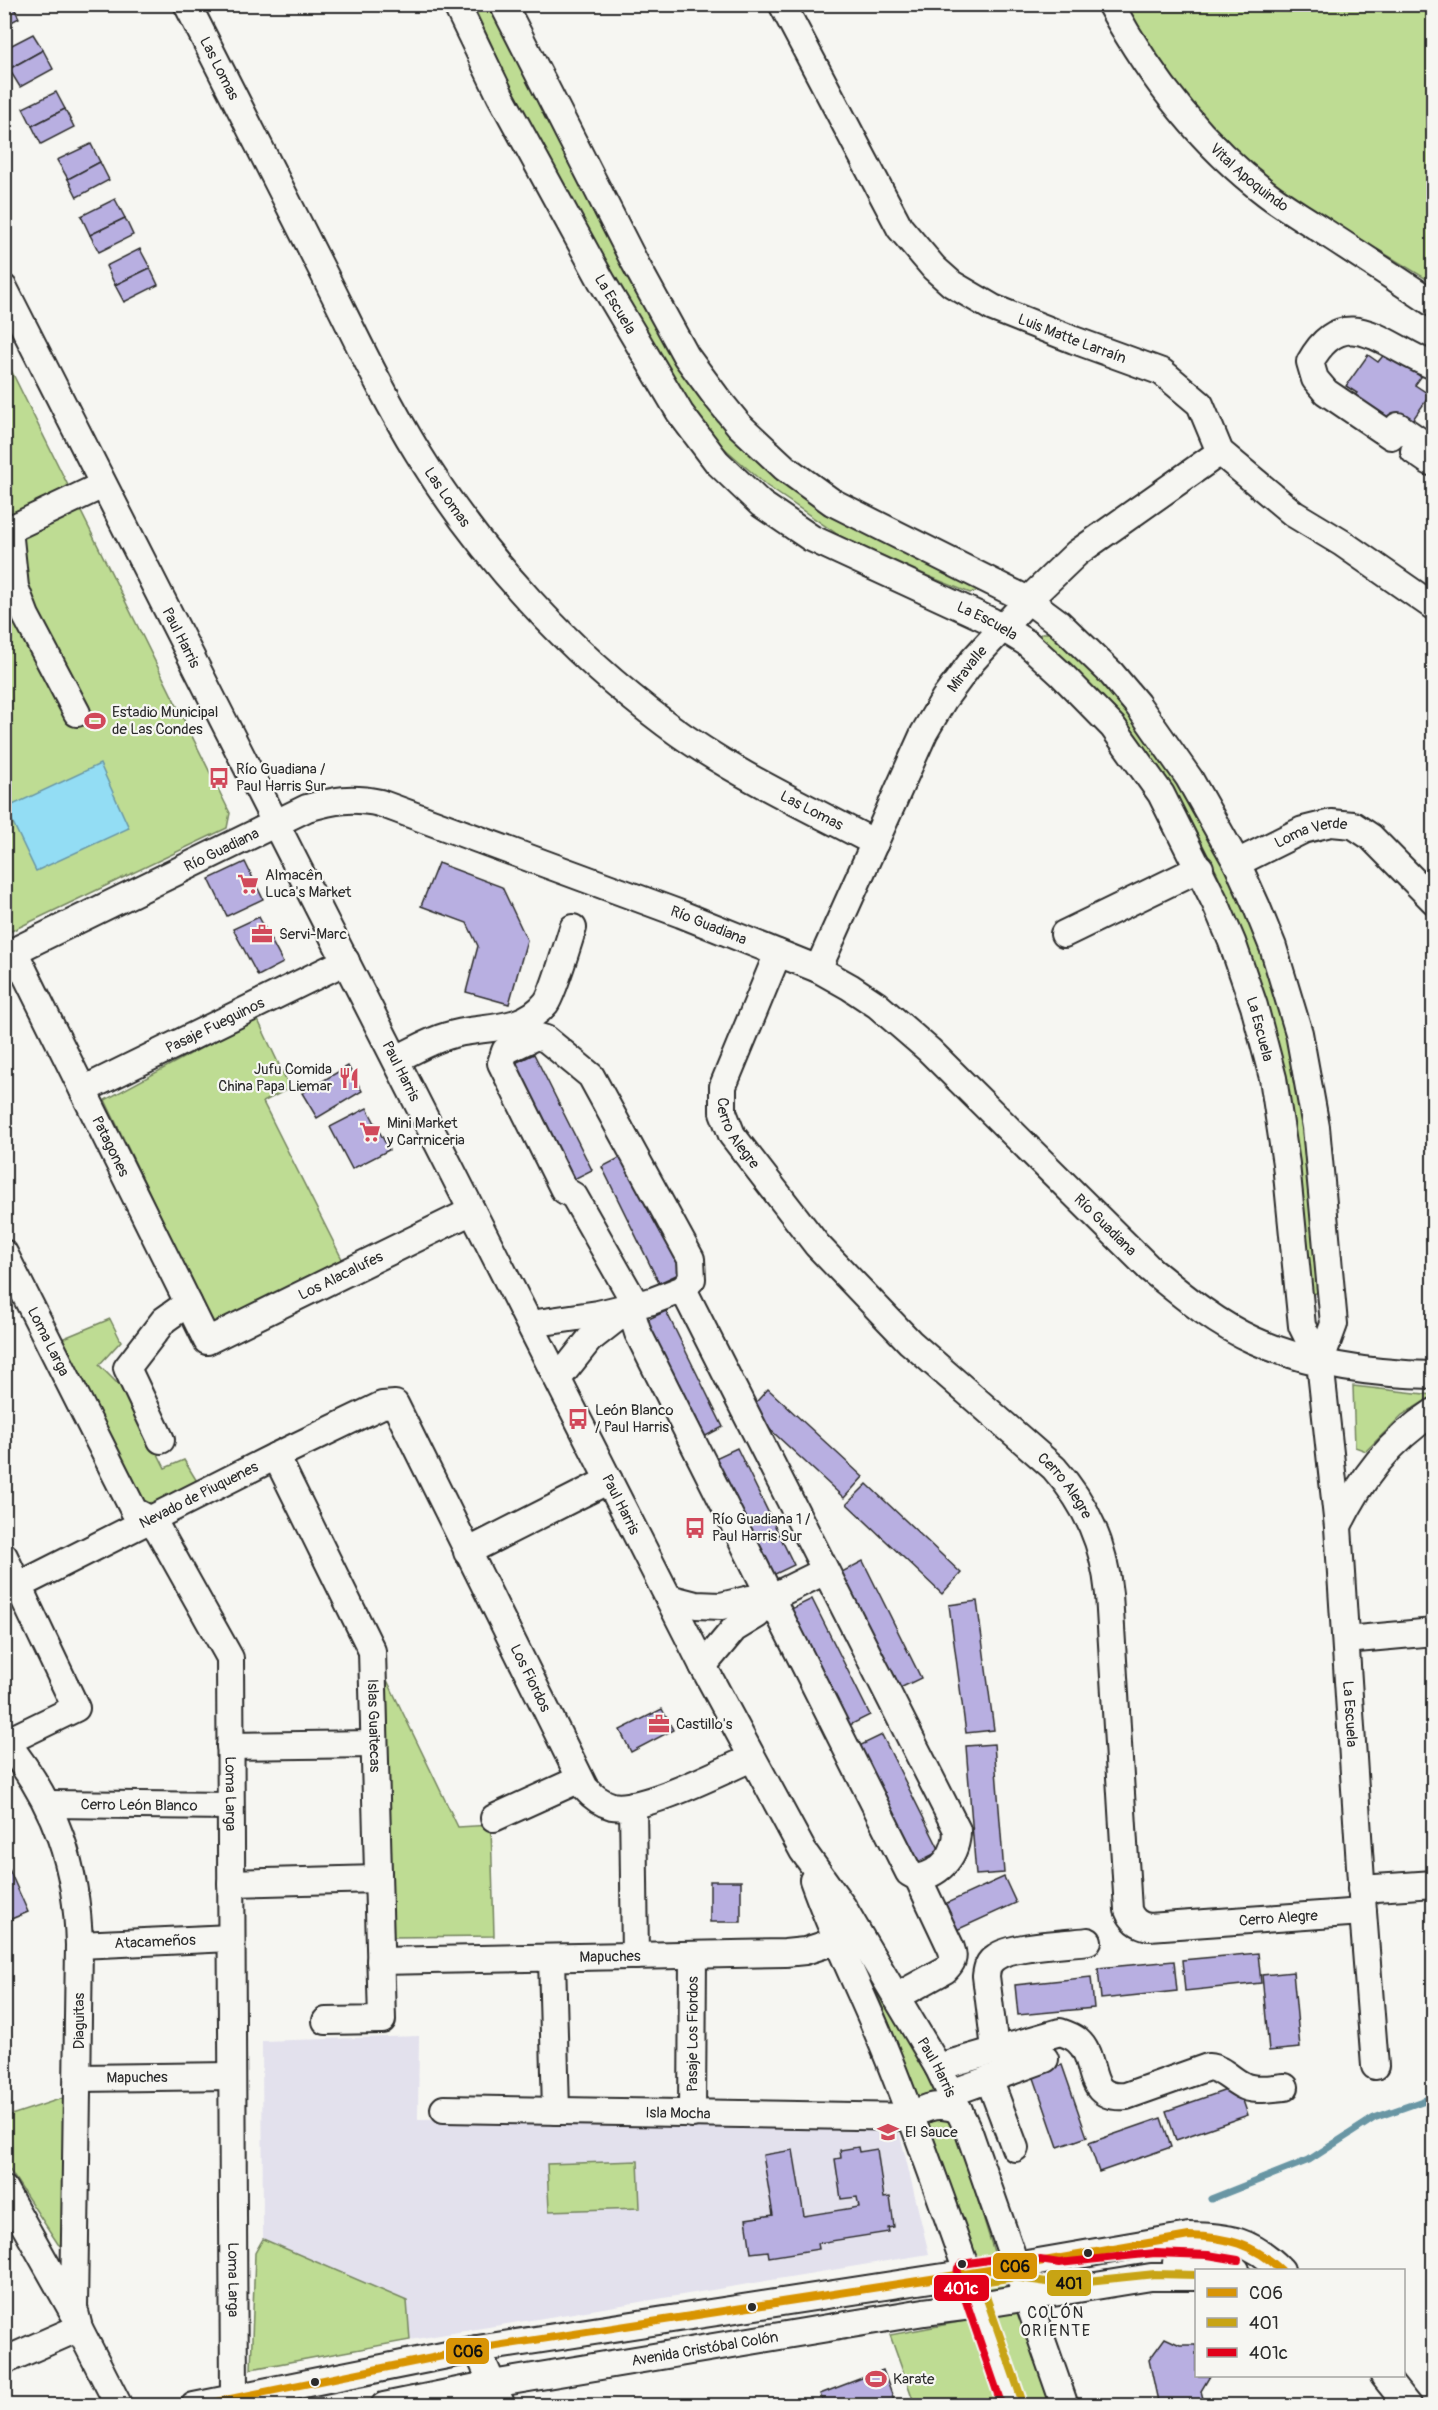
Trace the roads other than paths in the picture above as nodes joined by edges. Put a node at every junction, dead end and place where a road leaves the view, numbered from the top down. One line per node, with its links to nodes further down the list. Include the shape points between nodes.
1 (187, 4): 18 (street, Las Lomas, via 417,452 485,548 559,630 625,692 665,723 705,753)
2 (456, 4): 15 (street, La Escuela, via 500,95 601,280 680,412 717,462 761,504 811,538)
3 (503, 4): 13 (street, La Escuela, via 686,356 739,424 785,468 832,502)
4 (782, 4): 9 (street, Luis Matte Larraín, via 900,228 915,249 952,284 993,308 1162,372 1200,404)
5 (1110, 4): 7 (street, Vital Apoquindo, via 1156,80 1235,168 1266,194)
6 (4, 288): 11 (street, Paul Harris)
7 (1434, 304)
8 (1434, 366): 10 (street, via 1363,331 1346,329 1320,344 1310,362 1315,380 1326,392 1391,436 1398,426 1420,442 1414,451)
9 (1220, 452): 13 (street, Miravalle, via 1077,553); 14 (street, Luis Matte Larraín, via 1294,514)
10 (1430, 462)
11 (103, 485): 12 (street); 17 (street, Paul Harris)
12 (7, 531): 16 (street, via 15,587 26,616)
13 (1028, 600): 15 (street, Miravalle); 19 (street, La Escuela, via 1084,646 1137,704 1189,778)
14 (1434, 607)
15 (1002, 627): 18 (street, Miravalle, via 973,660 924,733); 20 (street, La Escuela, via 1027,643 1113,727 1161,794)
16 (77, 713)
17 (276, 823): 24 (street, Río Guadiana); 25 (street, Río Guadiana, via 334,800 357,798 380,803); 26 (street, Paul Harris)
18 (875, 843): 27 (street, Miravalle)
19 (1237, 863): 21 (street, Loma Verde, via 1303,830 1330,823 1353,825 1371,837); 37 (street, La Escuela, via 1273,947 1299,1034 1311,1092 1334,1324)
20 (1200, 868): 23 (street); 37 (street, La Escuela, via 1232,942 1270,1069 1286,1164 1302,1326)
21 (1434, 901)
22 (573, 928): 28 (street, via 547,1002 530,1015 496,1029 444,1036)
23 (1064, 934)
24 (9, 953): 29 (street, Patagones)
25 (778, 953): 27 (street, Río Guadiana); 70 (street, Cerro Alegre, via 723,1086 727,1124 817,1245 910,1342 1054,1468 1069,1484 1093,1524 1105,1562 1109,1594 1131,1916 1149,1927)
26 (346, 961): 28 (street, Paul Harris); 29 (street, Pasaje Fueguinos)
27 (818, 969): 37 (street, Río Guadiana, via 850,987 904,1028 1150,1269 1189,1300 1251,1339)
28 (396, 1059): 30 (street, Paul Harris)
29 (83, 1090): 33 (street, Patagones)
30 (472, 1211): 35 (street, Paul Harris); 36 (street, Los Alacalufes)
31 (8, 1266): 45 (street, Loma Larga, via 134,1511)
32 (683, 1289): 34 (street); 34 (street, via 693,1279 691,1259 591,1076 546,1039 536,1036 505,1051 501,1063 564,1190 574,1196); 49 (street)
33 (188, 1303): 36 (street, Patagones); 42 (street, via 164,1320 127,1368)
34 (636, 1303): 35 (street, via 598,1314); 39 (street, via 589,1340); 51 (street, via 633,1317 638,1333)
35 (530, 1324): 39 (street, Paul Harris)
36 (207, 1341)
37 (1320, 1362): 38 (street, Río Guadiana); 46 (street, La Escuela)
38 (1434, 1375)
39 (558, 1379): 44 (street, Paul Harris)
40 (395, 1404): 43 (street, Nevado de Piuquenes, via 382,1406); 47 (street, Los Fiordos)
41 (1434, 1412): 46 (street, via 1393,1444 1371,1468)
42 (162, 1440)
43 (276, 1456): 45 (street, Nevado de Piuquenes); 57 (street, Islas Guaitecas, via 372,1651)
44 (609, 1480): 47 (street); 52 (street, Paul Harris)
45 (151, 1520): 50 (street, Nevado de Piuquenes); 58 (street, Loma Larga, via 230,1659)
46 (1338, 1527): 54 (street, La Escuela)
47 (467, 1552): 60 (street, Los Fiordos)
48 (4, 1556): 50 (street)
49 (825, 1571): 51 (street); 66 (street, via 957,1830 951,1858 931,1876)
50 (11, 1589): 56 (street, via 76,1708)
51 (772, 1597): 52 (street, via 721,1606); 55 (street, via 757,1615 734,1629); 66 (street, via 909,1873)
52 (669, 1598): 55 (street, Paul Harris)
53 (1434, 1632): 54 (street)
54 (1346, 1640): 70 (street, La Escuela)
55 (703, 1666): 59 (street, Paul Harris)
56 (5, 1742): 61 (street, Diaguitas)
57 (374, 1744): 58 (street); 67 (street, Islas Guaitecas)
58 (230, 1746): 63 (street, Loma Larga)
59 (752, 1758): 62 (street, Los Fiordos); 65 (street, Paul Harris)
60 (580, 1779): 62 (street, Los Fiordos, via 602,1802 612,1806); 64 (street)
61 (47, 1804): 63 (street, Cerro León Blanco); 74 (street, Diaguitas, via 75,1887)
62 (633, 1805): 76 (street)
63 (230, 1806): 68 (street, Loma Larga)
64 (494, 1818)
65 (803, 1851): 72 (street, Paul Harris); 79 (street, Paul Harris, via 843,1907)
66 (918, 1878): 79 (street, via 954,1955 945,1970)
67 (378, 1879): 68 (street); 78 (street, Islas Guaitecas)
68 (231, 1883): 71 (street, Loma Larga)
69 (1434, 1884): 70 (street)
70 (1362, 1900): 83 (street, La Escuela)
71 (231, 1938): 74 (street, Atacameños); 84 (street, Loma Larga)
72 (836, 1941): 75 (street, Mapuches, via 785,1953); 89 (street, Paul Harris)
73 (1088, 1941): 81 (street, via 1007,1951 987,1965)
74 (79, 1945): 85 (street, Diaguitas)
75 (693, 1955): 76 (street, Mapuches); 92 (street, Pasaje Los Fiordos)
76 (634, 1956): 77 (street, Mapuches)
77 (552, 1958): 78 (street, Mapuches); 91 (street)
78 (380, 1961): 80 (street, Islas Guaitecas, via 382,2020)
79 (896, 1996): 88 (street, Paul Harris)
80 (326, 2021)
81 (995, 2049): 87 (street, via 1050,2033 1069,2035 1083,2048 1096,2084 1104,2093 1116,2097 1208,2067 1253,2089); 88 (street)
82 (1045, 2059): 86 (street)
83 (1375, 2066)
84 (232, 2076): 85 (street, Mapuches); 108 (street, Loma Larga)
85 (79, 2078): 103 (street, Diaguitas)
86 (989, 2079): 88 (street); 93 (street)
87 (1285, 2087)
88 (949, 2088): 89 (street, via 950,2107); 96 (street, Paul Harris)
89 (906, 2106): 92 (street, Isla Mocha); 99 (street, Paul Harris)
90 (444, 2109): 91 (street, Isla Mocha)
91 (556, 2112): 92 (street, Isla Mocha)
92 (692, 2114)
93 (1015, 2148)
94 (4, 2189): 95 (street, Diaguitas)
95 (12, 2218): 103 (street, Diaguitas)
96 (1015, 2266): 97 (street, via 1059,2274 1155,2263); 98 (street, via 1189,2236 1210,2236 1251,2245); 99 (street); 101 (street, Paul Harris)
97 (1227, 2269)
98 (1279, 2269)
99 (968, 2273): 102 (street, Paul Harris); 104 (street)
100 (1195, 2277): 101 (street, Avenida Cristóbal Colón, via 1151,2277)
101 (1026, 2297): 102 (street, Avenida Cristóbal Colón); 113 (street, Paul Harris)
102 (979, 2305): 107 (street, Avenida Cristóbal Colón, via 902,2316); 112 (street, Paul Harris)
103 (78, 2322): 105 (street); 109 (street, Diaguitas)
104 (477, 2349): 107 (street); 108 (street)
105 (4, 2361)
106 (1385, 2377): 114 (street)
107 (497, 2395): 111 (street, Avenida Cristóbal Colón)
108 (234, 2396): 110 (street)
109 (119, 2406)
110 (195, 2406)
111 (384, 2406)
112 (1013, 2406)
113 (1065, 2406)
114 (1408, 2406)

